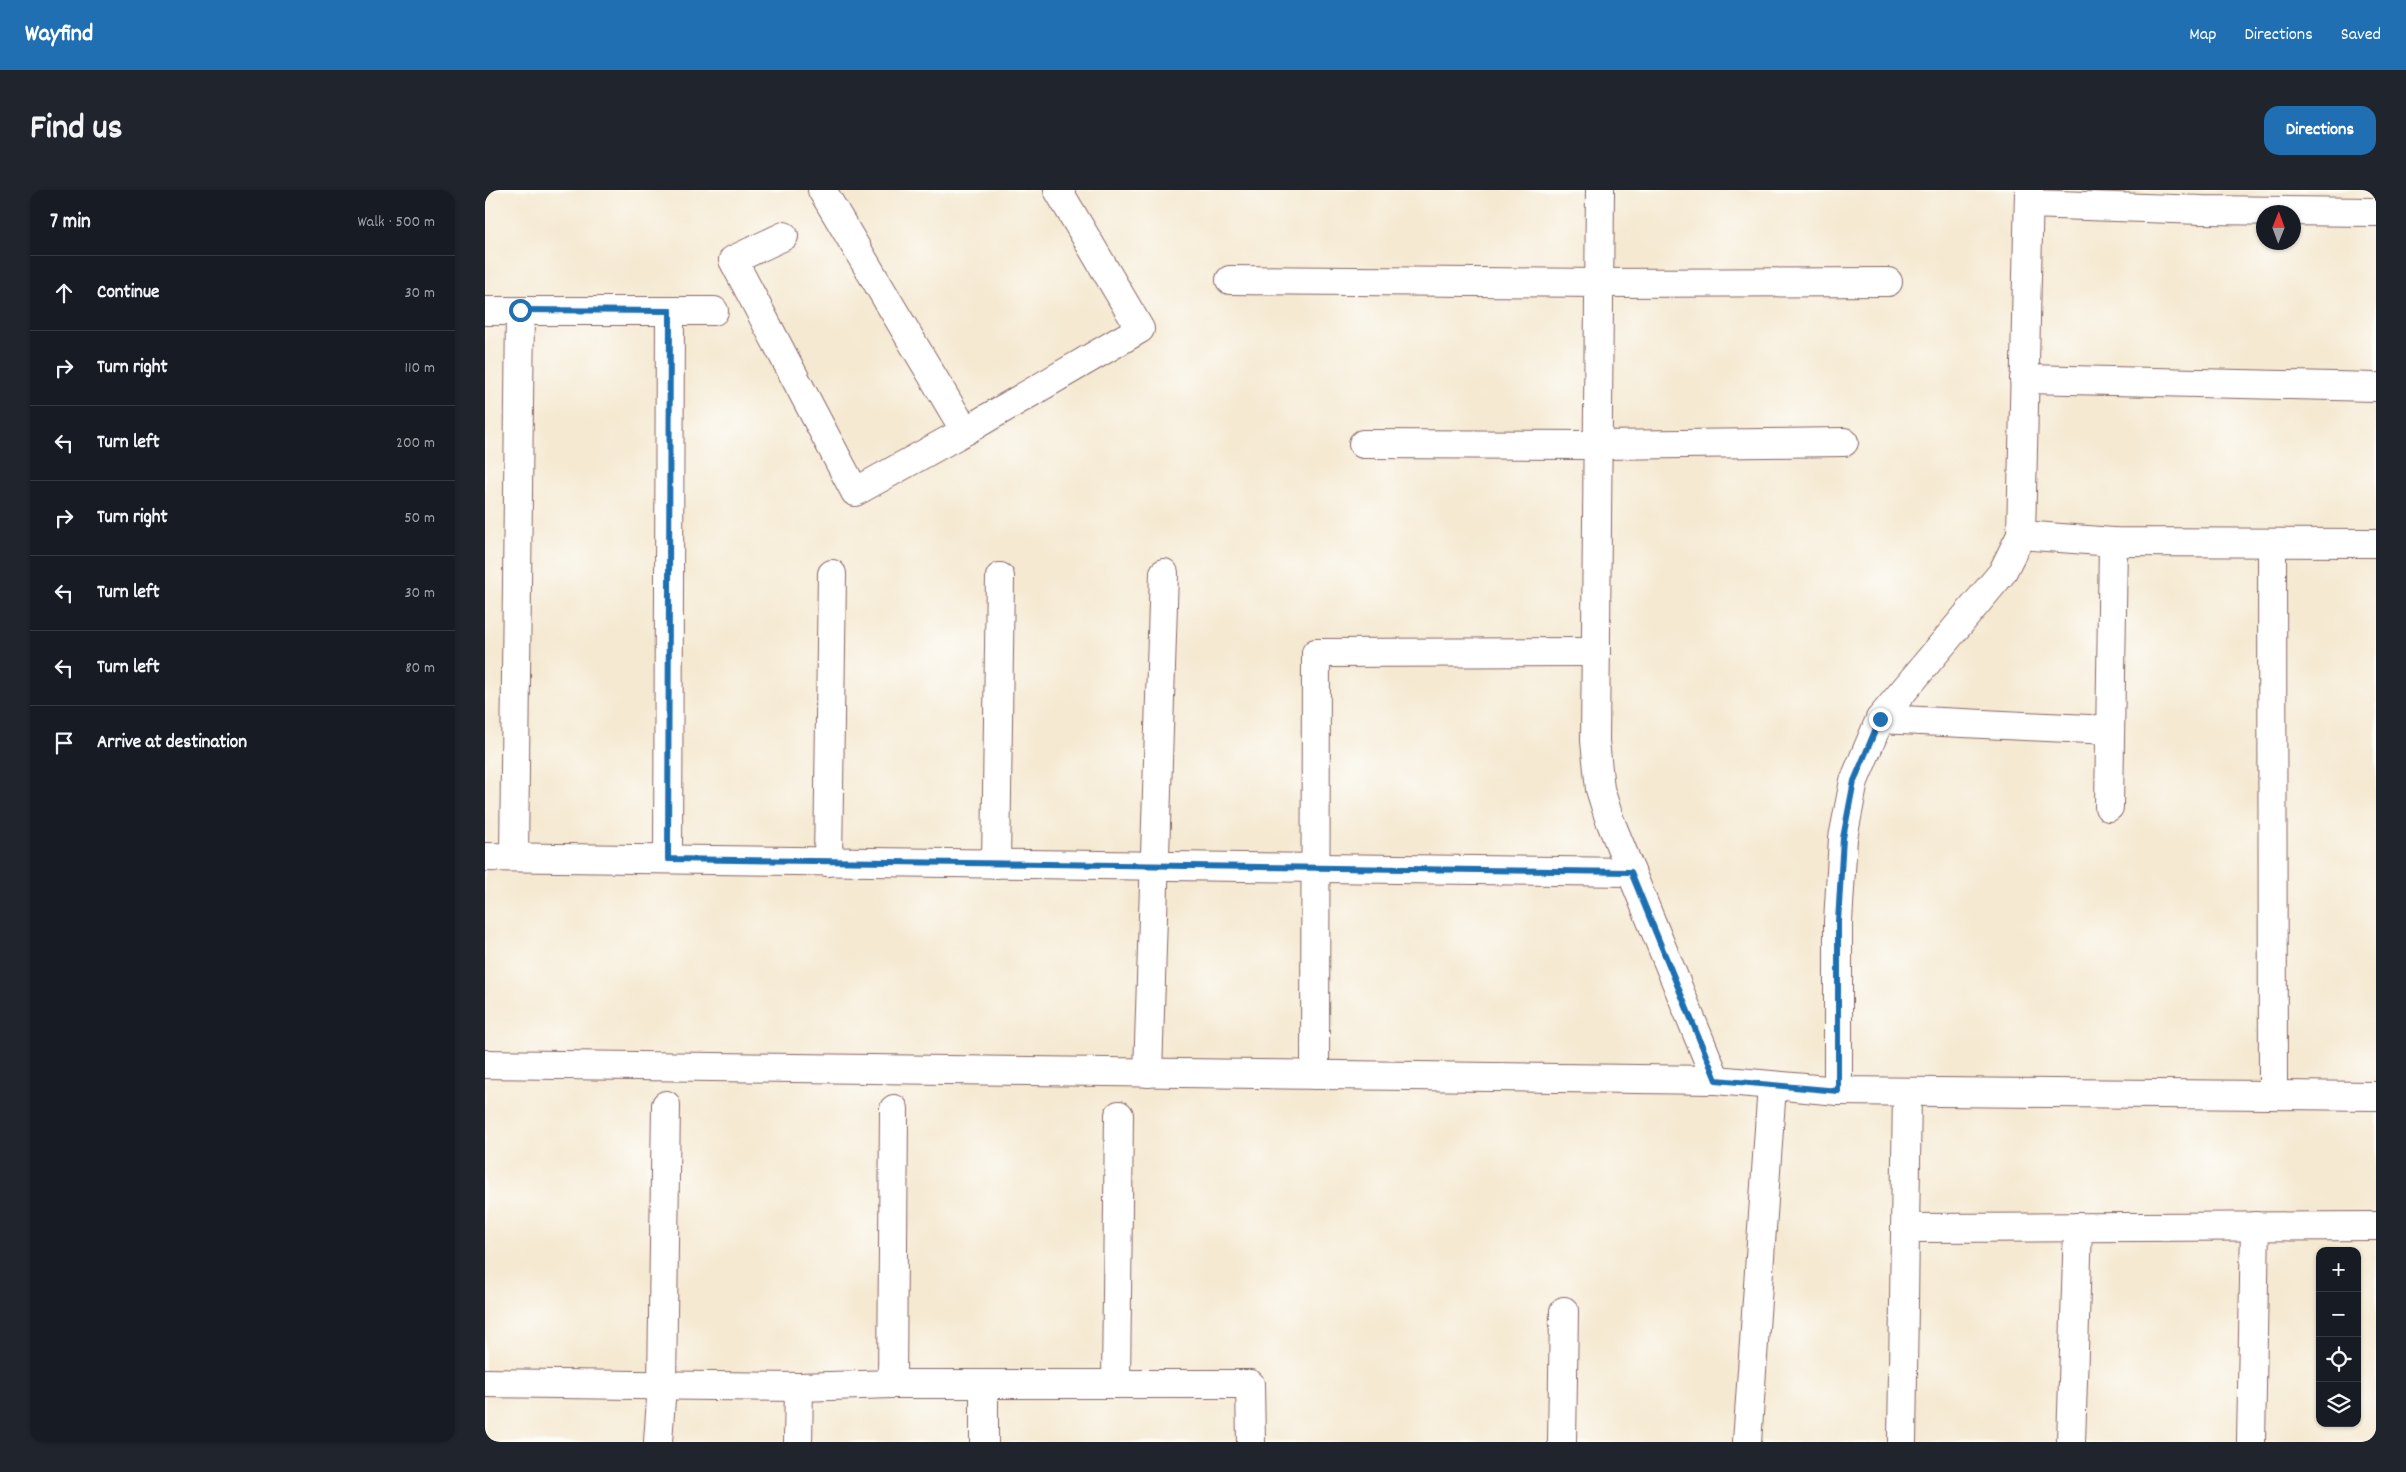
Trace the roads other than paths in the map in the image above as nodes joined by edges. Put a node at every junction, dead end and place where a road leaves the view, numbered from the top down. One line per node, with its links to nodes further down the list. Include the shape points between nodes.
1 (822, 190): 17 (street)
2 (1058, 190): 17 (street, via 1140,329)
3 (1600, 190): 10 (street)
4 (2029, 197): 5 (street); 15 (street)
5 (2202, 200): 6 (street)
6 (2376, 212)
7 (784, 236): 17 (street, via 733,260 855,492)
8 (1230, 280): 10 (street)
9 (1888, 282): 10 (street)
10 (1599, 283): 20 (street)
11 (485, 310): 12 (street)
12 (520, 310): 13 (street); 33 (street)
13 (670, 311): 14 (street); 34 (street)
14 (714, 311)
15 (2024, 379): 16 (street); 21 (street)
16 (2376, 387)
17 (965, 431)
18 (1844, 442): 20 (street)
19 (1363, 444): 20 (street)
20 (1599, 445): 28 (street)
21 (2021, 535): 22 (street); 29 (street, via 2002,573)
22 (2113, 542): 24 (street); 30 (street)
23 (2376, 543): 24 (street)
24 (2272, 544): 47 (street)
25 (1164, 573): 37 (street)
26 (831, 574): 35 (street)
27 (1000, 577): 36 (street)
28 (1596, 652): 38 (street, via 1316,653); 39 (street, via 1595,741 1600,789)
29 (1880, 719): 30 (street); 45 (street, via 1854,781 1843,838 1838,922)
30 (2110, 730): 31 (street)
31 (2109, 807)
32 (485, 857): 33 (street)
33 (514, 857): 34 (street)
34 (668, 859): 35 (street)
35 (828, 862): 36 (street)
36 (997, 864): 37 (street)
37 (1155, 866): 38 (street); 41 (street)
38 (1315, 868): 39 (street); 42 (street)
39 (1631, 872): 43 (street)
40 (485, 1064): 41 (street)
41 (1148, 1073): 42 (street)
42 (1315, 1075): 43 (street)
43 (1716, 1080): 44 (street)
44 (1772, 1086): 45 (street); 68 (street)
45 (1838, 1091): 46 (street)
46 (1907, 1092): 47 (street); 55 (street)
47 (2273, 1095): 48 (street)
48 (2376, 1096)
49 (666, 1105): 58 (street)
50 (894, 1109): 59 (street)
51 (1119, 1115): 61 (street)
52 (2255, 1226): 53 (street); 54 (street); 71 (street)
53 (2376, 1226)
54 (2077, 1227): 55 (street); 70 (street)
55 (1905, 1228): 69 (street)
56 (1564, 1311): 67 (street)
57 (485, 1383): 58 (street)
58 (663, 1384): 62 (street); 63 (street)
59 (891, 1384): 60 (street); 62 (street)
60 (984, 1384): 61 (street); 65 (street)
61 (1116, 1384): 66 (street, via 1251,1384)
62 (799, 1387): 64 (street)
63 (658, 1442)
64 (798, 1442)
65 (985, 1442)
66 (1251, 1442)
67 (1562, 1442)
68 (1747, 1442)
69 (1902, 1442)
70 (2071, 1442)
71 (2251, 1442)

